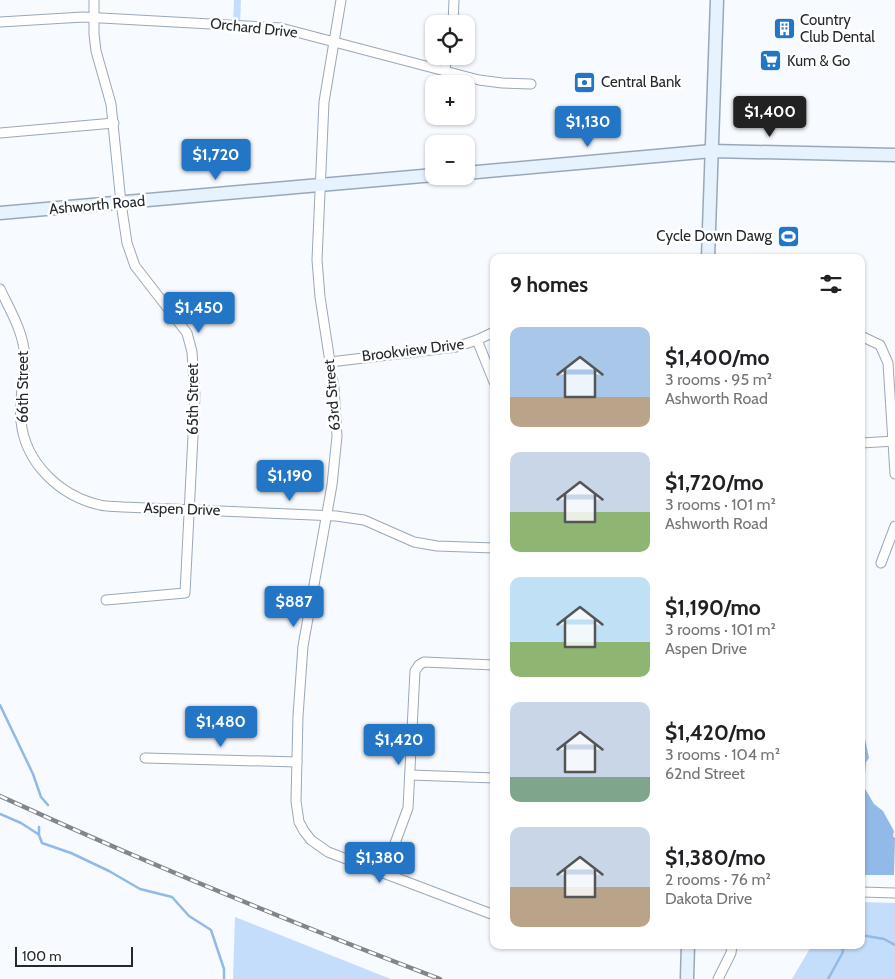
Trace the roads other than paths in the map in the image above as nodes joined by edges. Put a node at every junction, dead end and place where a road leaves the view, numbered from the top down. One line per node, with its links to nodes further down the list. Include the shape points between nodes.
1 (94, 0): 6 (street, 65th Street)
2 (341, 0): 8 (street, 63rd Street)
3 (454, 0): 5 (street)
4 (717, 0): 14 (main road)
5 (453, 15)
6 (94, 17): 7 (street, Orchard Drive); 8 (street, Orchard Drive, via 281,28); 12 (street, 65th Street, via 96,51)
7 (0, 22)
8 (334, 41): 10 (street, Orchard Drive); 18 (street, 63rd Street, via 324,102)
9 (445, 65): 10 (street)
10 (444, 70): 11 (street, Orchard Drive, via 492,82)
11 (531, 84)
12 (114, 123): 13 (street); 19 (street, 65th Street)
13 (0, 133)
14 (712, 151): 15 (main road); 16 (main road); 21 (main road)
15 (895, 155)
16 (475, 172)
17 (425, 176): 18 (main road, Ashworth Road)
18 (320, 185): 19 (main road, Ashworth Road); 26 (street, 63rd Street, via 318,280)
19 (121, 203): 20 (main road, Ashworth Road); 32 (street, 65th Street, via 134,266 187,333 192,352 195,396)
20 (0, 213)
21 (708, 254)
22 (0, 289): 31 (street, 66th Street, via 20,329 24,347 26,366 21,422 28,448 50,480)
23 (490, 334): 25 (street, Brookview Drive)
24 (865, 338): 28 (street, via 880,345 888,362)
25 (477, 340): 26 (street, Brookview Drive, via 449,348); 27 (street)
26 (330, 362): 33 (street, 63rd Street, via 336,436)
27 (490, 372)
28 (894, 441): 29 (street); 30 (street)
29 (865, 443)
30 (895, 474)
31 (77, 497): 32 (street, Aspen Drive, via 101,505)
32 (189, 510): 33 (street, Aspen Drive); 37 (street, 65th Street, via 185,593)
33 (326, 515): 35 (street, Aspen Drive, via 364,520 414,542); 40 (street, 63rd Street, via 303,646)
34 (895, 526): 36 (street)
35 (490, 548)
36 (881, 563)
37 (106, 600)
38 (490, 665): 41 (street, via 429,662 419,665 414,678)
39 (145, 758): 40 (street)
40 (297, 762): 43 (street, 63rd Street, via 296,801 298,820 304,832 319,847)
41 (411, 775): 42 (street); 43 (street, via 408,808)
42 (490, 778)
43 (384, 874): 46 (street)
44 (865, 892): 45 (street)
45 (895, 893)
46 (490, 914)
47 (688, 949): 49 (main road)
48 (732, 949): 50 (street)
49 (686, 979)
50 (718, 979)

